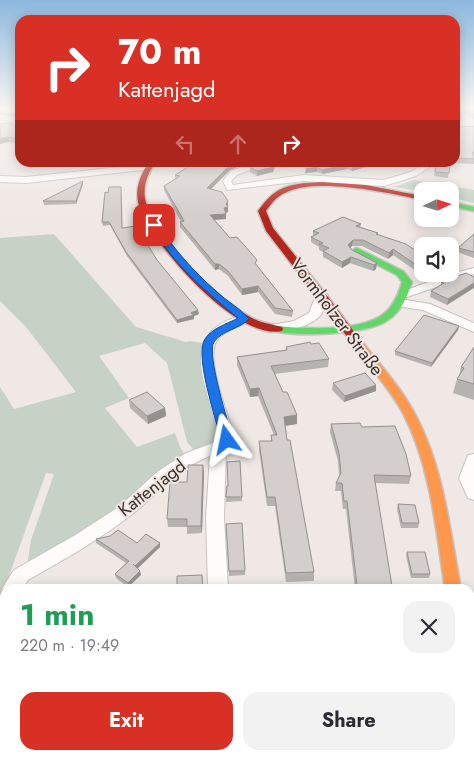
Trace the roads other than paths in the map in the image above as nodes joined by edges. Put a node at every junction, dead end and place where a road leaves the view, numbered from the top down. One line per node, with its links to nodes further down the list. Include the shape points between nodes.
1 (134, 167): 5 (street, via 26,180)
2 (150, 167): 13 (main road, via 141,181 144,208 166,244 212,293)
3 (252, 167): 4 (street, via 234,173 227,181 230,188 304,178 384,184)
4 (425, 167)
5 (0, 179)
6 (414, 197): 11 (main road, Vormholzer Straße, via 326,185 287,190 267,200 262,211 269,229)
7 (459, 206): 8 (main road)
8 (474, 209)
9 (357, 251): 12 (main road, via 400,273 407,282)
10 (474, 271): 12 (street, via 451,276)
11 (322, 294): 14 (street, via 313,316); 15 (main road, Vormholzer Straße)
12 (402, 299): 15 (main road, via 382,320); 16 (street)
13 (244, 319): 14 (main road); 17 (street, via 219,332 206,347 227,440)
14 (276, 328): 15 (main road, via 308,331)
15 (347, 328): 22 (main road, Vormholzer Straße, via 408,414 423,445 436,494)
16 (474, 328)
17 (218, 447): 20 (street, Kattenjagd, via 192,457 163,476 126,510 21,575); 21 (street, via 215,517)
18 (474, 460): 19 (street, via 467,478)
19 (474, 494)
20 (15, 584)
21 (218, 584)
22 (452, 584)

